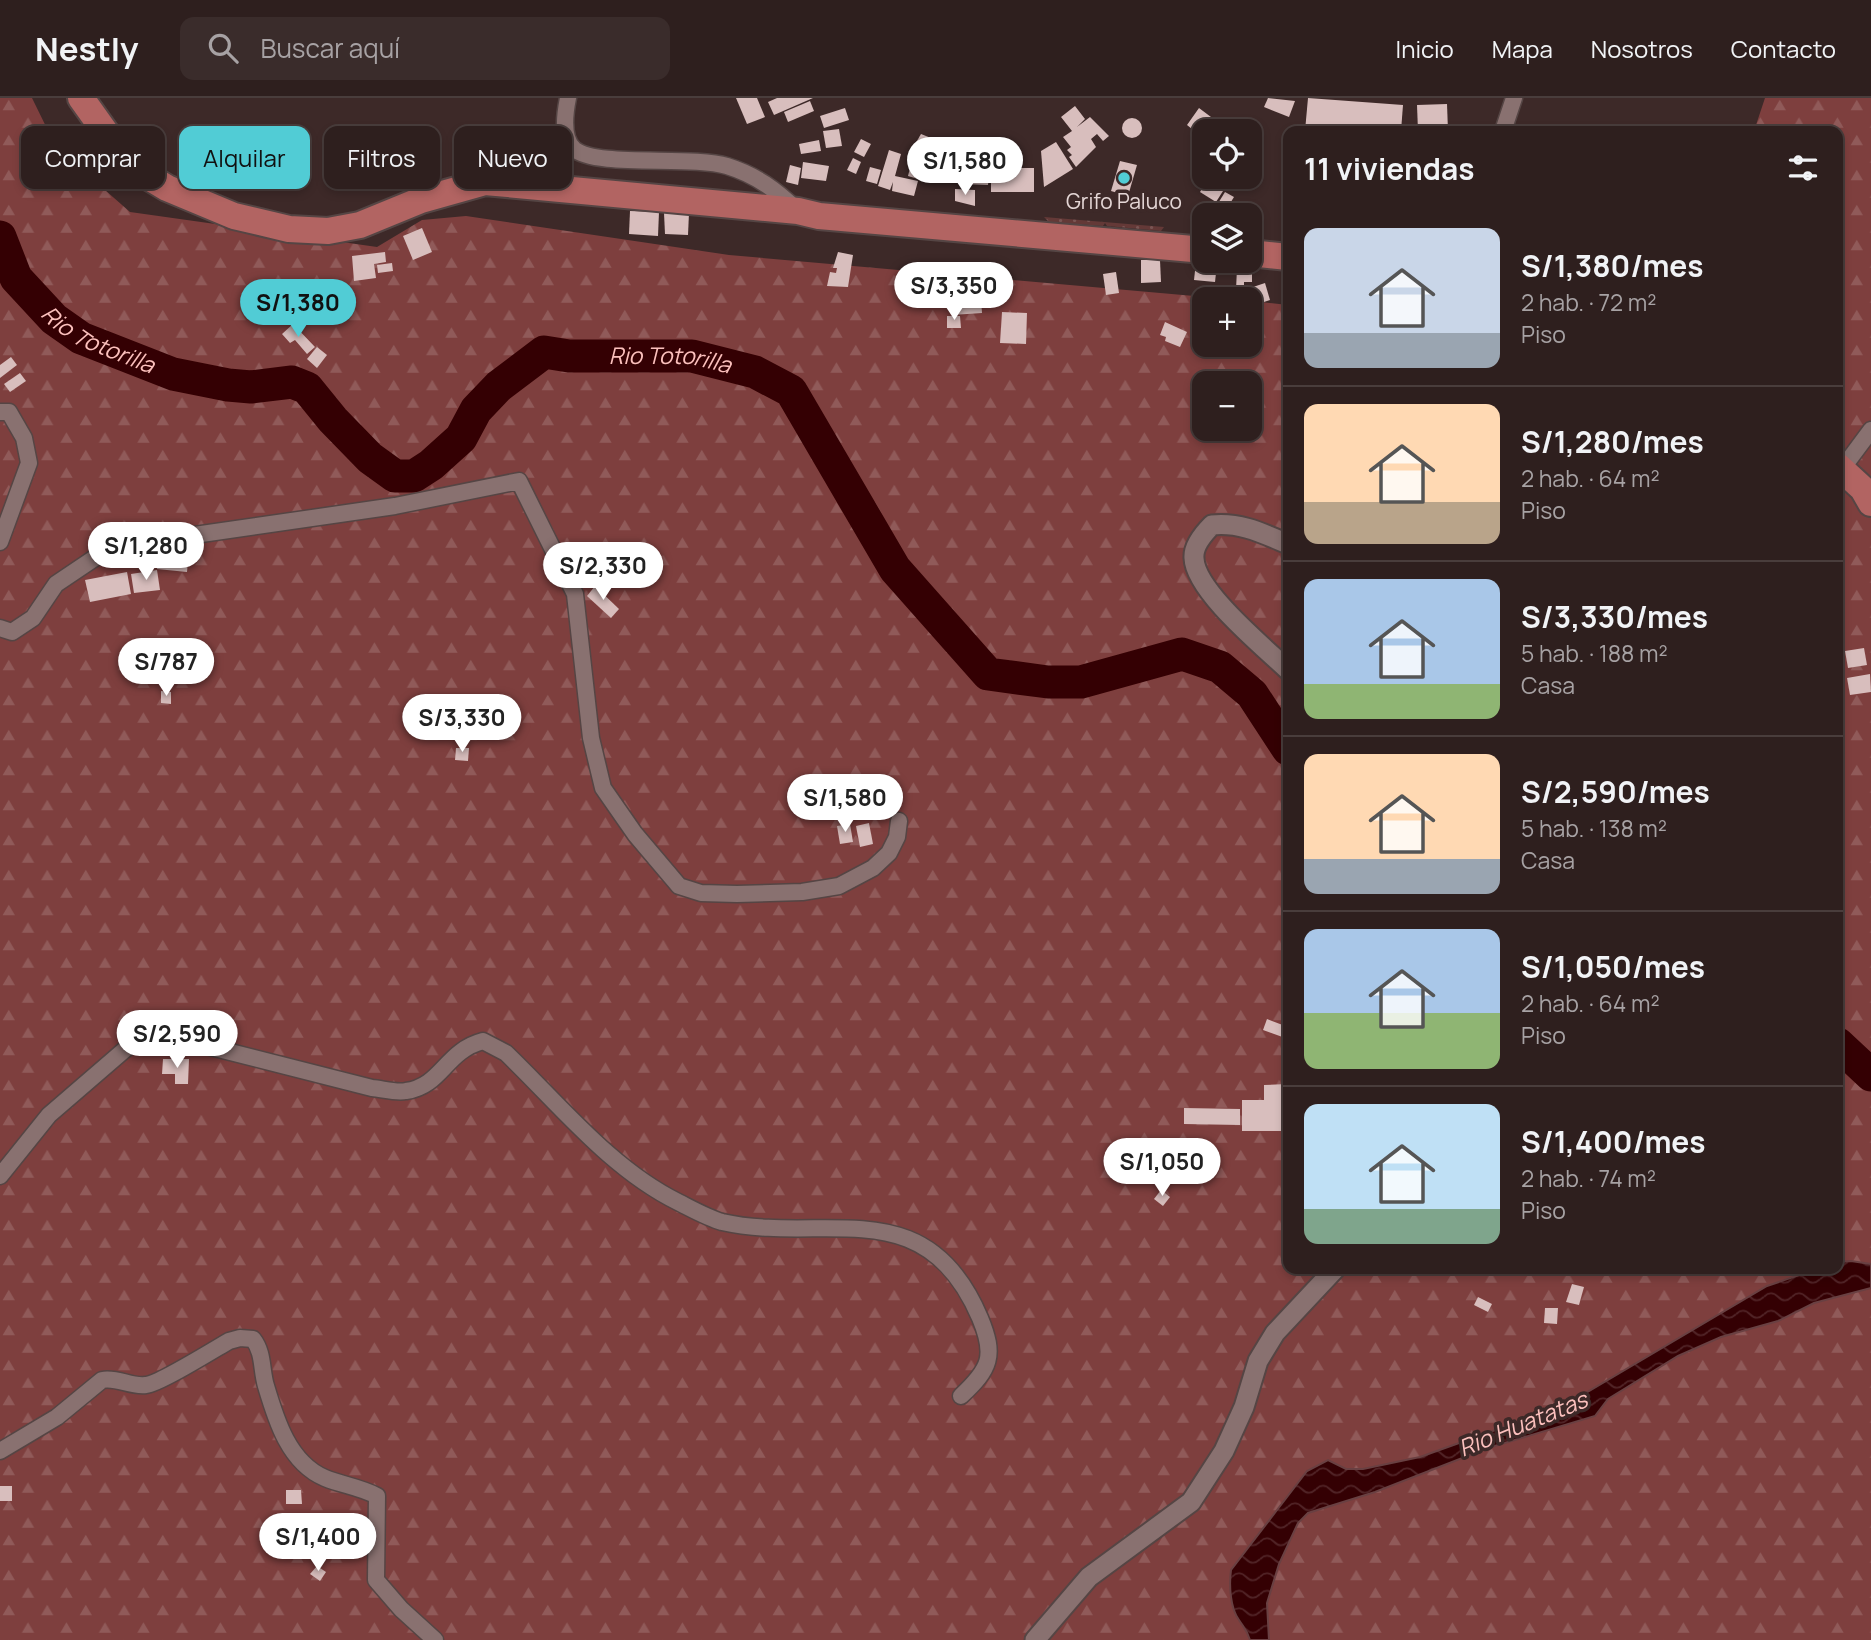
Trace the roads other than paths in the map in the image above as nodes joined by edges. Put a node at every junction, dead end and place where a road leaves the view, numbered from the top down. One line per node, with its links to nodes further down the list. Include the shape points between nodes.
1 (81, 98): 5 (highway, via 121,155 142,173 234,216 289,229 328,231 360,225 421,200 485,182)
2 (568, 98): 5 (street, via 564,114 567,136 572,148 585,155 725,165 772,186)
3 (1514, 98): 4 (street)
4 (1505, 126)
5 (798, 211): 6 (highway)
6 (1192, 249)
7 (1262, 254): 8 (highway)
8 (1283, 256)
9 (0, 412): 14 (street, via 9,412 24,438 29,463)
10 (1871, 430): 11 (street)
11 (1843, 464)
12 (1843, 471): 13 (highway)
13 (1871, 503)
14 (0, 542)
15 (1283, 542): 17 (street, via 1252,528 1212,525 1194,556 1212,594)
16 (0, 628): 18 (street, via 12,632 33,618 56,584 111,548 395,506 519,481 575,594 592,738 603,788 679,886 701,893 737,894 839,886 873,868 889,853)
17 (1283, 665)
18 (899, 821)
19 (0, 1176): 21 (street, via 49,1115 129,1046 152,1035 404,1092 429,1084 465,1046 482,1041 506,1054 635,1178 677,1202 721,1222 847,1226 912,1238 952,1269 985,1331 990,1359 982,1376)
20 (1330, 1274): 24 (street, via 1275,1333 1258,1361 1224,1451 1191,1502 1089,1577)
21 (961, 1396)
22 (0, 1451): 23 (street, via 57,1417 102,1380 154,1384 229,1340 253,1339 260,1351 275,1419 299,1457 323,1477 377,1496 376,1580)
23 (435, 1640)
24 (1035, 1640)

